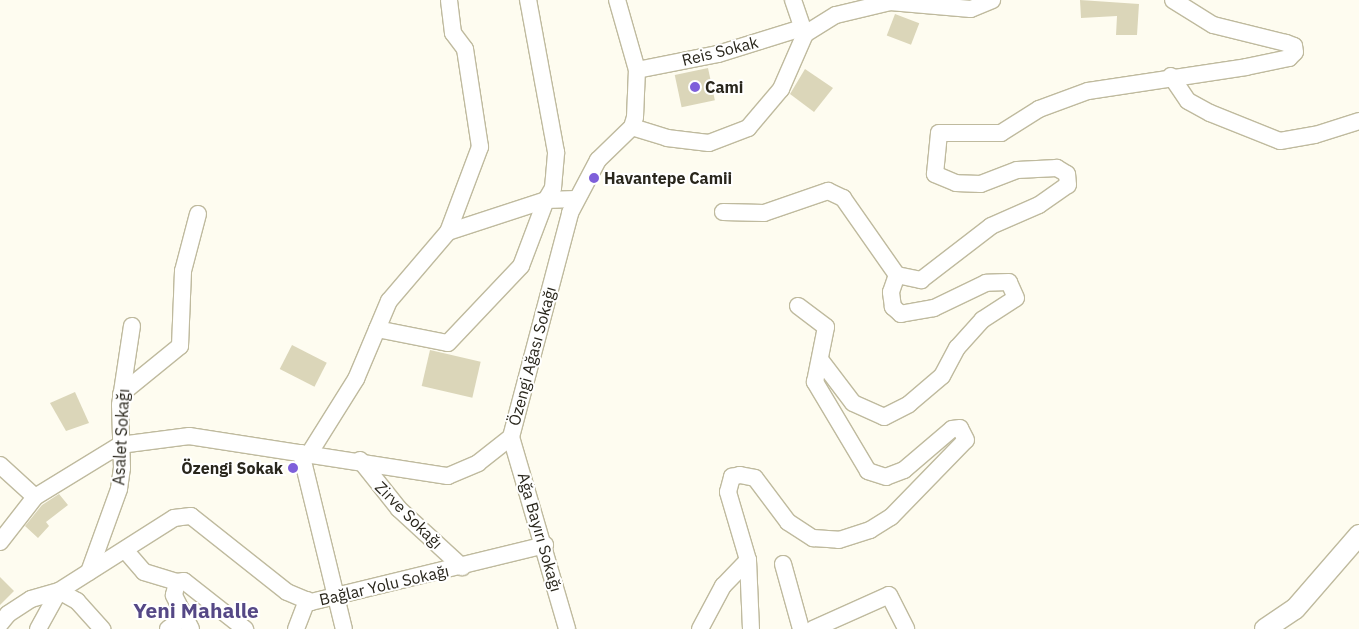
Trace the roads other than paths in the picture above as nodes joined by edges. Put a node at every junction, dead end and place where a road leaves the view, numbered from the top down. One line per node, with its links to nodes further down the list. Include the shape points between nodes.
1 (449, 0): 18 (street, via 453,33 465,49 480,147)
2 (528, 0): 15 (street, via 556,152 553,188)
3 (617, 0): 10 (street)
4 (792, 0): 9 (street)
5 (992, 0): 7 (street)
6 (1173, 0): 11 (street, via 1213,24 1286,43 1294,46 1295,52 1289,58 1246,67)
7 (972, 5): 8 (street, Reis Sokak, via 890,2)
8 (848, 6): 9 (street, Reis Sokak)
9 (804, 31): 10 (street, Reis Sokak, via 718,54); 13 (street, via 781,89 748,128 709,143 667,138)
10 (637, 70): 13 (street)
11 (1171, 76): 12 (street, via 1188,101 1210,114 1280,141 1316,136); 19 (street, via 1088,91 1039,109 1001,133 939,133 935,174 956,183 981,184 1017,170 1057,168 1067,174 1068,185 1038,205 991,226 920,280)
12 (1359, 121)
13 (632, 127): 14 (street, Özengi Ağası Sokağı, via 598,160)
14 (576, 199): 15 (street); 25 (street, Özengi Ağası Sokağı)
15 (546, 200): 18 (street); 22 (street, via 521,266 448,343)
16 (723, 212): 19 (street, via 764,213 828,191 843,198)
17 (198, 214): 24 (street, via 183,270 180,346)
18 (448, 232): 22 (street, via 389,301)
19 (896, 275): 23 (street, via 891,292 893,308 901,314 934,308 986,283 1009,282 1016,298 982,320 957,348 942,376 909,404 884,417 853,402)
20 (798, 306): 23 (street, via 826,327)
21 (132, 326): 24 (street, Asalet Sokağı)
22 (377, 329): 27 (street, via 356,379)
23 (822, 362): 35 (street, via 816,370 815,382 868,471 886,476 904,470 952,429 960,428 966,440 891,516 870,530 838,540 813,538 788,522 755,478 740,474 732,477 728,492)
24 (121, 394): 26 (street, Asalet Sokağı)
25 (511, 437): 28 (street, Özengi Ağası Sokağı, via 478,463 448,476); 33 (street, Ağa Bayırı Sokağı)
26 (120, 445): 27 (street, Özengi Ağası Sokağı, via 189,436); 30 (street); 38 (street, Asalet Sokağı, via 119,489)
27 (305, 453): 28 (street, Özengi Ağası Sokağı); 41 (street)
28 (360, 460): 37 (street, Zirve Sokağı, via 399,509)
29 (0, 465): 30 (street)
30 (35, 496): 32 (street)
31 (1359, 535): 57 (main road, via 1295,609)
32 (0, 542)
33 (545, 545): 37 (street, Bağlar Yolu Sokağı); 51 (street, Ağa Bayırı Sokağı)
34 (125, 550): 38 (street, Bağlar Yolu Sokağı); 39 (street, via 144,572); 42 (street, Bağlar Yolu Sokağı, via 174,518 191,516 287,592)
35 (748, 560): 52 (street, via 723,586); 53 (street)
36 (783, 564): 54 (street)
37 (462, 567): 41 (street, Bağlar Yolu Sokağı, via 393,580)
38 (89, 572): 40 (street, Bağlar Yolu Sokağı)
39 (177, 582): 44 (street, via 174,595); 48 (street, via 184,581)
40 (60, 591): 43 (street, via 31,599 8,614); 45 (street); 46 (street, via 77,601)
41 (336, 598): 42 (street, Bağlar Yolu Sokağı); 50 (street)
42 (306, 600): 49 (street)
43 (0, 624)
44 (186, 625): 47 (street)
45 (38, 629)
46 (101, 629)
47 (168, 629)
48 (245, 629)
49 (296, 629)
50 (344, 629)
51 (565, 629)
52 (700, 629)
53 (751, 629)
54 (802, 629)
55 (813, 629): 56 (street, via 889,596)
56 (906, 629)
57 (1265, 629)

